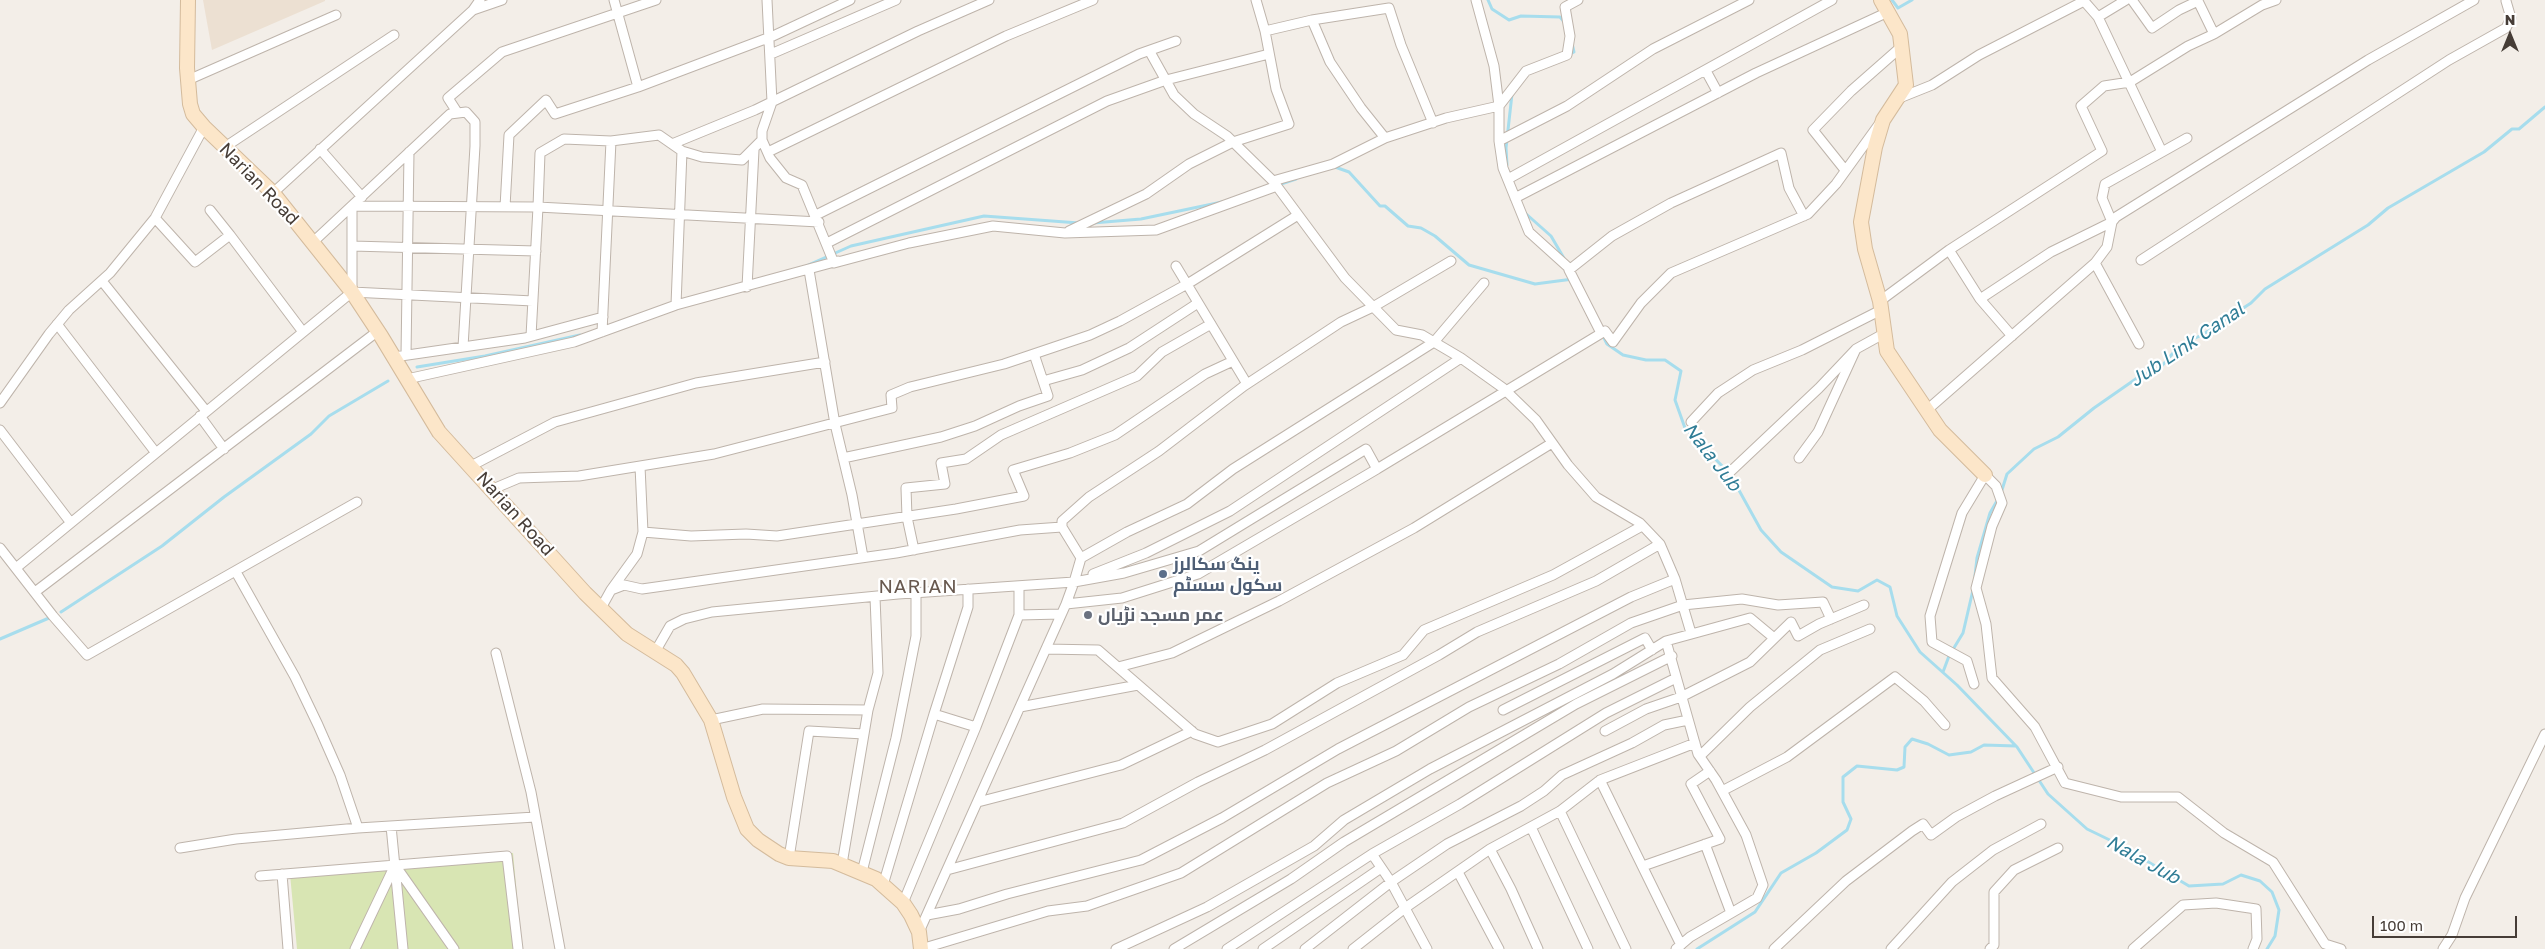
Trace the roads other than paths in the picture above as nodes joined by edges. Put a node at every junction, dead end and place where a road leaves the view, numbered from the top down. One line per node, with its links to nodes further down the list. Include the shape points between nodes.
1 (188, 0): 38 (main road, Narian Road)
2 (480, 0): 23 (street)
3 (502, 0): 23 (street)
4 (614, 0): 24 (street)
5 (656, 0): 24 (street)
6 (767, 0): 31 (street)
7 (850, 0): 31 (street)
8 (896, 0): 35 (street)
9 (988, 0): 44 (street)
10 (1093, 0): 62 (street, via 1006,36)
11 (1256, 0): 28 (street)
12 (1476, 0): 45 (street, via 1494,66)
13 (1578, 0): 21 (street)
14 (1749, 0): 53 (street, via 1653,49 1567,106)
15 (1832, 0): 37 (street)
16 (2126, 0): 26 (street)
17 (2132, 0): 29 (street, via 2152,28 2198,1)
18 (2276, 0): 29 (street)
19 (2474, 0): 83 (street, via 2360,65)
20 (2507, 0): 93 (street, via 2511,18 2506,28 2449,60)
21 (1562, 4): 45 (street, via 1570,36 1567,55 1526,71)
22 (1884, 6): 33 (main road, via 1900,34); 42 (street)
23 (473, 10): 58 (street)
24 (617, 13): 41 (street); 46 (street, via 502,52 448,98)
25 (336, 15): 38 (street)
26 (2098, 17): 40 (street); 43 (street, via 2084,1 1979,55 1932,85)
27 (1312, 20): 28 (street); 48 (street, via 1388,8); 50 (street, via 1330,62)
28 (1265, 31): 36 (street)
29 (2214, 34): 40 (street)
30 (394, 35): 57 (street)
31 (770, 37): 35 (street); 41 (street)
32 (1176, 40): 34 (street)
33 (1902, 47): 43 (main road, via 1906,85); 64 (street, via 1851,91 1813,130)
34 (1150, 52): 39 (street); 81 (street, via 1139,54 1030,107)
35 (771, 54): 44 (street)
36 (1268, 54): 39 (street); 55 (street, via 1289,124)
37 (1706, 70): 42 (street); 65 (street)
38 (188, 80): 49 (main road, Narian Road, via 194,114)
39 (1166, 80): 55 (street, via 1174,95 1194,114); 87 (street, via 1107,101)
40 (2130, 82): 63 (street); 91 (street, via 2104,86 2081,106 2102,151)
41 (638, 87): 73 (street, via 555,114 546,100 509,135)
42 (1718, 93): 69 (street)
43 (1897, 99): 47 (main road)
44 (772, 102): 52 (street); 56 (street)
45 (1499, 106): 48 (street); 53 (street)
46 (458, 112): 61 (street, via 450,114); 72 (street, via 466,112 475,122)
47 (1883, 120): 64 (street); 111 (main road, via 1861,222)
48 (1433, 123): 50 (street)
49 (204, 127): 57 (main road, Narian Road); 80 (street)
50 (1385, 138): 66 (street, via 1333,164)
51 (2187, 138): 63 (street)
52 (762, 140): 59 (street); 62 (street)
53 (1500, 140): 65 (street, via 1503,168)
54 (612, 141): 56 (street, via 659,135); 74 (street, via 564,139 540,153); 76 (street)
55 (1233, 142): 66 (street); 84 (street, via 1189,164 1146,194)
56 (672, 144): 60 (street)
57 (225, 148): 67 (main road, Narian Road)
58 (320, 149): 67 (street); 68 (street)
59 (754, 150): 60 (street, via 742,160 702,157); 82 (street)
60 (682, 151): 78 (street)
61 (409, 152): 68 (street); 71 (street)
62 (768, 152): 81 (street, via 786,178 802,185)
63 (2162, 152): 83 (street, via 2105,184 2102,198)
64 (1845, 170): 79 (street)
65 (1508, 179): 69 (street)
66 (1275, 183): 77 (street); 84 (street, via 1156,230)
67 (273, 193): 86 (main road, Narian Road)
68 (362, 197): 70 (street)
69 (1515, 198): 98 (street, via 1529,232)
70 (352, 206): 71 (street); 86 (street); 88 (street)
71 (408, 207): 72 (street); 89 (street)
72 (471, 207): 73 (street); 90 (street)
73 (505, 207): 74 (street)
74 (538, 207): 76 (street); 92 (street)
75 (210, 210): 85 (street)
76 (608, 211): 78 (street); 113 (street)
77 (1298, 215): 102 (street); 112 (street, via 1346,278)
78 (680, 216): 82 (street); 110 (street)
79 (1804, 216): 98 (street, via 1789,188 1781,153 1671,203 1612,236); 119 (street, via 1671,273 1640,303 1614,342 1605,331)
80 (155, 218): 85 (street, via 194,262); 100 (street)
81 (817, 218): 82 (street); 87 (street)
82 (750, 220): 103 (street)
83 (2112, 222): 96 (street, via 2110,240); 107 (street, via 2051,252)
84 (1065, 233): 94 (street, via 993,226)
85 (230, 236): 117 (street)
86 (312, 243): 104 (main road, Narian Road)
87 (827, 243): 94 (street, via 834,263)
88 (352, 246): 89 (street); 104 (street)
89 (407, 247): 90 (street); 105 (street)
90 (469, 248): 92 (street); 106 (street)
91 (1949, 250): 107 (street); 111 (street)
92 (536, 251): 108 (street)
93 (2141, 260)
94 (840, 261): 99 (street)
95 (1451, 261): 112 (street)
96 (2095, 263): 122 (street); 124 (street)
97 (1176, 266): 102 (street)
98 (1570, 269): 119 (street)
99 (809, 270): 103 (street); 131 (street)
100 (102, 281): 114 (street); 138 (street)
101 (1484, 283): 123 (street)
102 (1187, 284): 109 (street); 127 (street, via 1090,335)
103 (747, 287): 110 (street)
104 (352, 292): 105 (street); 116 (main road, Narian Road); 117 (street)
105 (407, 296): 106 (street); 128 (street)
106 (465, 298): 108 (street); 125 (street)
107 (1980, 299): 122 (street)
108 (533, 302): 121 (street)
109 (1198, 303): 115 (street); 133 (street, via 1129,348 1082,370)
110 (676, 306): 118 (street)
111 (1881, 306): 120 (main road); 139 (street, via 1802,350 1752,370 1718,393)
112 (1373, 307): 123 (street, via 1396,330 1422,335); 134 (street, via 1341,322)
113 (603, 317): 118 (street); 121 (street)
114 (57, 324): 136 (street); 144 (street)
115 (1211, 324): 130 (street); 154 (street, via 1162,352 1137,376 1001,435 966,459 941,464 945,484 906,488)
116 (378, 330): 128 (main road, Narian Road); 143 (street)
117 (303, 332): 138 (street)
118 (602, 332): 132 (street, via 574,342)
119 (1601, 333): 135 (street)
120 (1885, 333): 126 (street); 137 (main road, via 1888,351)
121 (531, 336): 125 (street)
122 (2012, 336): 137 (street)
123 (1434, 342): 129 (street); 164 (street, via 1233,469 1187,504)
124 (2139, 344)
125 (462, 346): 128 (street)
126 (1856, 349): 146 (street, via 1818,432); 150 (street)
127 (1034, 354): 133 (street); 140 (street, via 910,387 891,395 892,408)
128 (400, 356): 132 (main road, Narian Road)
129 (1461, 358): 135 (street); 168 (street, via 1230,511 1146,553)
130 (1233, 360): 134 (street); 154 (street, via 1205,374 1115,435 1013,470 1024,496)
131 (824, 362): 140 (street); 147 (street, via 696,382 555,422)
132 (407, 379): 147 (main road, Narian Road, via 439,432)
133 (1043, 381): 145 (street, via 1048,396 975,426 941,437)
134 (1248, 384): 158 (street, via 1159,451 1089,497 1066,518)
135 (1506, 391): 142 (street, via 1536,420); 149 (street)
136 (2, 396)
137 (1927, 410): 151 (main road, via 1940,430)
138 (203, 414): 143 (street); 144 (street)
139 (1691, 422)
140 (835, 424): 145 (street); 148 (street, via 714,454)
141 (0, 430): 155 (street)
142 (1552, 443): 157 (street, via 1596,497); 191 (street, via 1414,528 1279,601 1172,653)
143 (224, 449): 172 (street)
144 (156, 453): 155 (street)
145 (843, 458): 156 (street)
146 (1799, 458)
147 (471, 466): 152 (main road, Narian Road)
148 (640, 466): 152 (street, via 580,476 519,478); 159 (street)
149 (1377, 469): 168 (street, via 1366,449 1199,551 1124,573); 175 (street, via 1198,574 1122,598)
150 (1730, 472)
151 (1985, 474): 193 (street, via 1962,513 1930,616 1932,642 1967,661); 210 (street, via 1996,486 2002,503 1992,526 1976,588 1986,624 1992,678 2034,727)
152 (493, 490): 178 (main road, Narian Road)
153 (357, 502): 166 (street)
154 (907, 517): 156 (street); 162 (street)
155 (70, 523): 165 (street)
156 (858, 525): 159 (street, via 777,536 692,536); 163 (street)
157 (1642, 526): 160 (street); 204 (street, via 1553,575 1424,630 1403,655 1337,683 1272,724 1218,742)
158 (1062, 527): 162 (street, via 1020,530); 164 (street)
159 (643, 532): 170 (street, via 637,554)
160 (1660, 544): 167 (street); 231 (street, via 1596,581 1476,632 1265,750 1123,823)
161 (0, 548): 165 (street)
162 (914, 550): 163 (street)
163 (863, 557): 170 (street, via 642,589 624,585)
164 (1081, 558): 168 (street)
165 (16, 568): 172 (street)
166 (236, 572): 172 (street, via 87,655); 220 (street, via 295,677 340,775)
167 (1675, 579): 176 (street); 241 (street, via 1631,597 1338,749 1222,818 1141,860)
168 (1074, 582): 169 (street); 175 (street)
169 (1019, 586): 171 (street); 180 (street)
170 (611, 590): 178 (street)
171 (968, 590): 173 (street); 199 (street, via 968,607)
172 (35, 592)
173 (916, 593): 174 (street); 232 (street, via 916,636 894,746)
174 (875, 596): 188 (street, via 712,612 684,619 670,626); 197 (street, via 878,673)
175 (1066, 604): 179 (street)
176 (1683, 605): 181 (street, via 1742,599 1778,605 1823,602); 183 (street); 251 (street, via 1630,623 1559,664 1469,707 1396,751 1327,783 1181,873 1087,906 1048,911)
177 (1864, 605): 181 (street)
178 (601, 608): 188 (main road, Narian Road, via 627,634)
179 (1061, 614): 180 (street); 186 (street)
180 (1019, 615): 203 (street)
181 (1831, 619): 184 (street, via 1798,636 1792,622)
182 (1870, 628): 209 (street, via 1820,650 1750,707)
183 (1691, 633): 184 (street, via 1750,618); 185 (street)
184 (1774, 638): 195 (street, via 1750,662)
185 (1666, 641): 187 (street); 190 (street)
186 (1046, 649): 191 (street, via 1098,650); 196 (street)
187 (1652, 650): 198 (street, via 1645,638); 252 (street, via 1614,674 1430,769 1344,820 1314,846 1207,907)
188 (655, 652): 200 (main road, Narian Road, via 683,673)
189 (496, 653): 216 (street)
190 (1672, 656): 192 (street); 253 (street, via 1576,704 1344,842 1291,879)
191 (1118, 667): 194 (street)
192 (1676, 678): 195 (street); 225 (street, via 1606,713 1460,804)
193 (1974, 684)
194 (1138, 685): 196 (street); 204 (street)
195 (1681, 697): 201 (street); 205 (street, via 1646,709)
196 (1020, 708): 214 (street)
197 (868, 710): 200 (street, via 763,709); 206 (street)
198 (1503, 710)
199 (934, 714): 203 (street); 237 (street)
200 (711, 720): 226 (main road, Narian Road, via 747,829 758,840)
201 (1688, 720): 208 (street); 236 (street, via 1664,724 1632,743 1562,775 1521,806 1447,844)
202 (1945, 725): 213 (street, via 1924,701 1895,677 1786,757)
203 (976, 727): 238 (street)
204 (1192, 731): 214 (street, via 1121,765)
205 (1605, 731)
206 (864, 734): 226 (street, via 809,731); 227 (street)
207 (2545, 734): 268 (street)
208 (1695, 743): 209 (street); 212 (street)
209 (1700, 756): 211 (street)
210 (2058, 767): 262 (street, via 1995,796 1931,836 1923,824 1912,831 1846,881); 267 (street, via 2065,783 2121,797 2178,797 2224,833 2273,862 2325,944)
211 (1710, 771): 213 (street); 221 (street, via 1691,784 1720,838)
212 (1600, 780): 215 (street); 229 (street)
213 (1722, 791): 240 (street, via 1746,835 1763,885 1757,898)
214 (978, 802): 231 (street)
215 (1560, 811): 219 (street); 261 (street)
216 (535, 817): 218 (street); 250 (street)
217 (2040, 824): 263 (street, via 1993,850 1952,882)
218 (391, 826): 220 (street); 228 (street)
219 (1530, 827): 224 (street); 260 (street)
220 (358, 828): 222 (street, via 236,839)
221 (1705, 844): 229 (street); 240 (street)
222 (180, 848)
223 (2058, 848): 264 (street, via 2014,870 1994,892 1994,945)
224 (1490, 849): 233 (street); 259 (street, via 1512,889)
225 (1372, 854): 230 (street); 254 (street)
226 (789, 858): 227 (main road, Narian Road)
227 (842, 864): 232 (main road, Narian Road)
228 (395, 865): 234 (street); 246 (street); 247 (street); 248 (street); 249 (street, via 507,856)
229 (1643, 866): 244 (street)
230 (1381, 868): 236 (street); 255 (street)
231 (947, 870): 241 (street)
232 (862, 872): 237 (main road, Narian Road)
233 (1458, 872): 239 (street); 258 (street)
234 (282, 874): 235 (street); 245 (street)
235 (260, 876)
236 (1391, 882): 239 (street); 256 (street)
237 (883, 885): 238 (main road, Narian Road)
238 (903, 903): 242 (main road, Narian Road)
239 (1405, 908): 243 (street); 257 (street)
240 (1731, 913): 244 (street)
241 (927, 915): 242 (street)
242 (919, 932): 251 (main road, Narian Road)
243 (1359, 947)
244 (1678, 947)
245 (288, 949)
246 (355, 949)
247 (402, 949)
248 (454, 949)
249 (518, 949)
250 (560, 949)
251 (921, 949)
252 (1116, 949)
253 (1174, 949)
254 (1227, 949)
255 (1263, 949)
256 (1305, 949)
257 (1427, 949)
258 (1498, 949)
259 (1538, 949)
260 (1588, 949)
261 (1626, 949)
262 (1774, 949)
263 (1891, 949)
264 (1990, 949)
265 (2133, 949): 266 (street, via 2184,905 2216,903 2256,909 2257,939)
266 (2253, 949)
267 (2341, 949)
268 (2443, 949)

